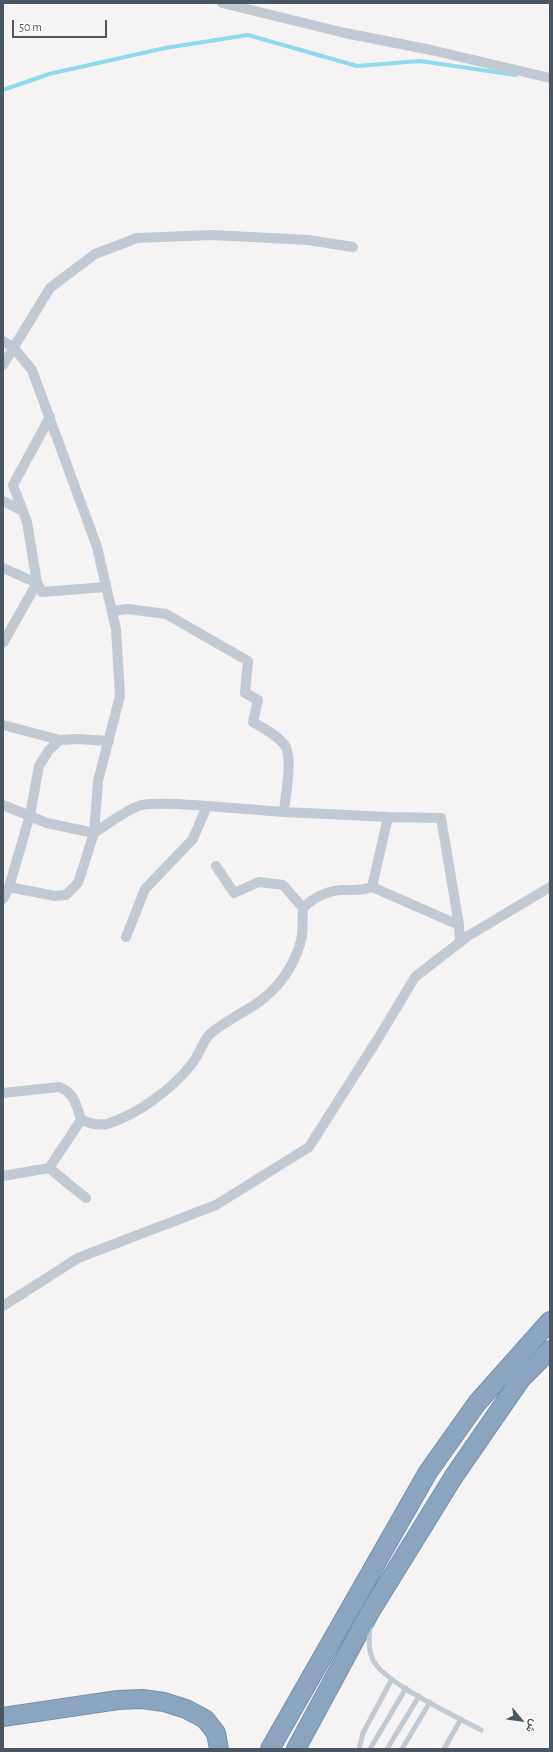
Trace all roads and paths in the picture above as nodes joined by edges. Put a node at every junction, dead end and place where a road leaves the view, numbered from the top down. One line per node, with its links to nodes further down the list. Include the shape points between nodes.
1 (222, 3): 2 (street)
2 (550, 78)
3 (353, 247): 5 (street, via 308,240 212,234 137,238 95,254 50,288)
4 (3, 341): 5 (street)
5 (13, 347): 6 (street); 7 (street, via 32,370)
6 (3, 365)
7 (50, 417): 9 (street, via 13,485); 12 (street, via 97,547)
8 (3, 501): 9 (street)
9 (23, 511): 11 (street)
10 (3, 568): 11 (street)
11 (37, 583): 12 (street, via 42,592); 14 (street)
12 (106, 586): 13 (street)
13 (112, 611): 17 (street, via 116,629 120,696); 20 (street, via 128,609 166,614 248,661 245,693 258,700 253,722 285,745 289,762)
14 (3, 643)
15 (3, 725): 16 (street)
16 (60, 740): 17 (street, via 78,738); 21 (street, via 49,750 39,766)
17 (109, 741): 23 (street, via 98,781)
18 (3, 805): 21 (street)
19 (207, 806): 20 (street); 23 (street, via 141,805); 31 (street, via 193,839 145,889)
20 (284, 812): 22 (street)
21 (30, 815): 23 (street, via 47,823); 25 (street)
22 (388, 817): 26 (street); 30 (street, via 441,818)
23 (94, 833): 25 (street, via 78,883 66,895 55,896)
24 (216, 866): 29 (street, via 234,893 259,882 283,885)
25 (9, 887): 28 (street)
26 (372, 887): 29 (street, via 359,891 340,890 313,898); 30 (street)
27 (550, 887): 32 (street)
28 (3, 899)
29 (303, 908): 34 (street, via 301,943 290,969 274,991 209,1035 192,1065 172,1085 139,1109 107,1124)
30 (459, 925): 32 (street)
31 (126, 937)
32 (460, 942): 38 (street, via 415,977 309,1147 216,1205 78,1258)
33 (3, 1093): 34 (street, via 58,1087 64,1089 75,1102)
34 (81, 1120): 35 (street)
35 (49, 1168): 36 (street); 37 (street)
36 (3, 1176)
37 (86, 1198)
38 (3, 1306)
39 (550, 1321): 50 (highway, via 477,1403 428,1472)
40 (550, 1350): 41 (highway, via 521,1379 484,1431)
41 (370, 1612): 42 (lane, via 369,1642 373,1660); 51 (highway)
42 (392, 1680): 43 (lane); 52 (lane, via 363,1733)
43 (406, 1688): 44 (lane); 53 (lane)
44 (419, 1696): 45 (lane); 54 (lane)
45 (430, 1702): 47 (lane); 55 (lane)
46 (3, 1717): 49 (highway, via 118,1700 142,1699 164,1702 205,1719 216,1733)
47 (461, 1719): 48 (lane); 56 (lane)
48 (482, 1730)
49 (219, 1749)
50 (270, 1749)
51 (296, 1749)
52 (359, 1749)
53 (370, 1749)
54 (387, 1749)
55 (402, 1749)
56 (444, 1749)

